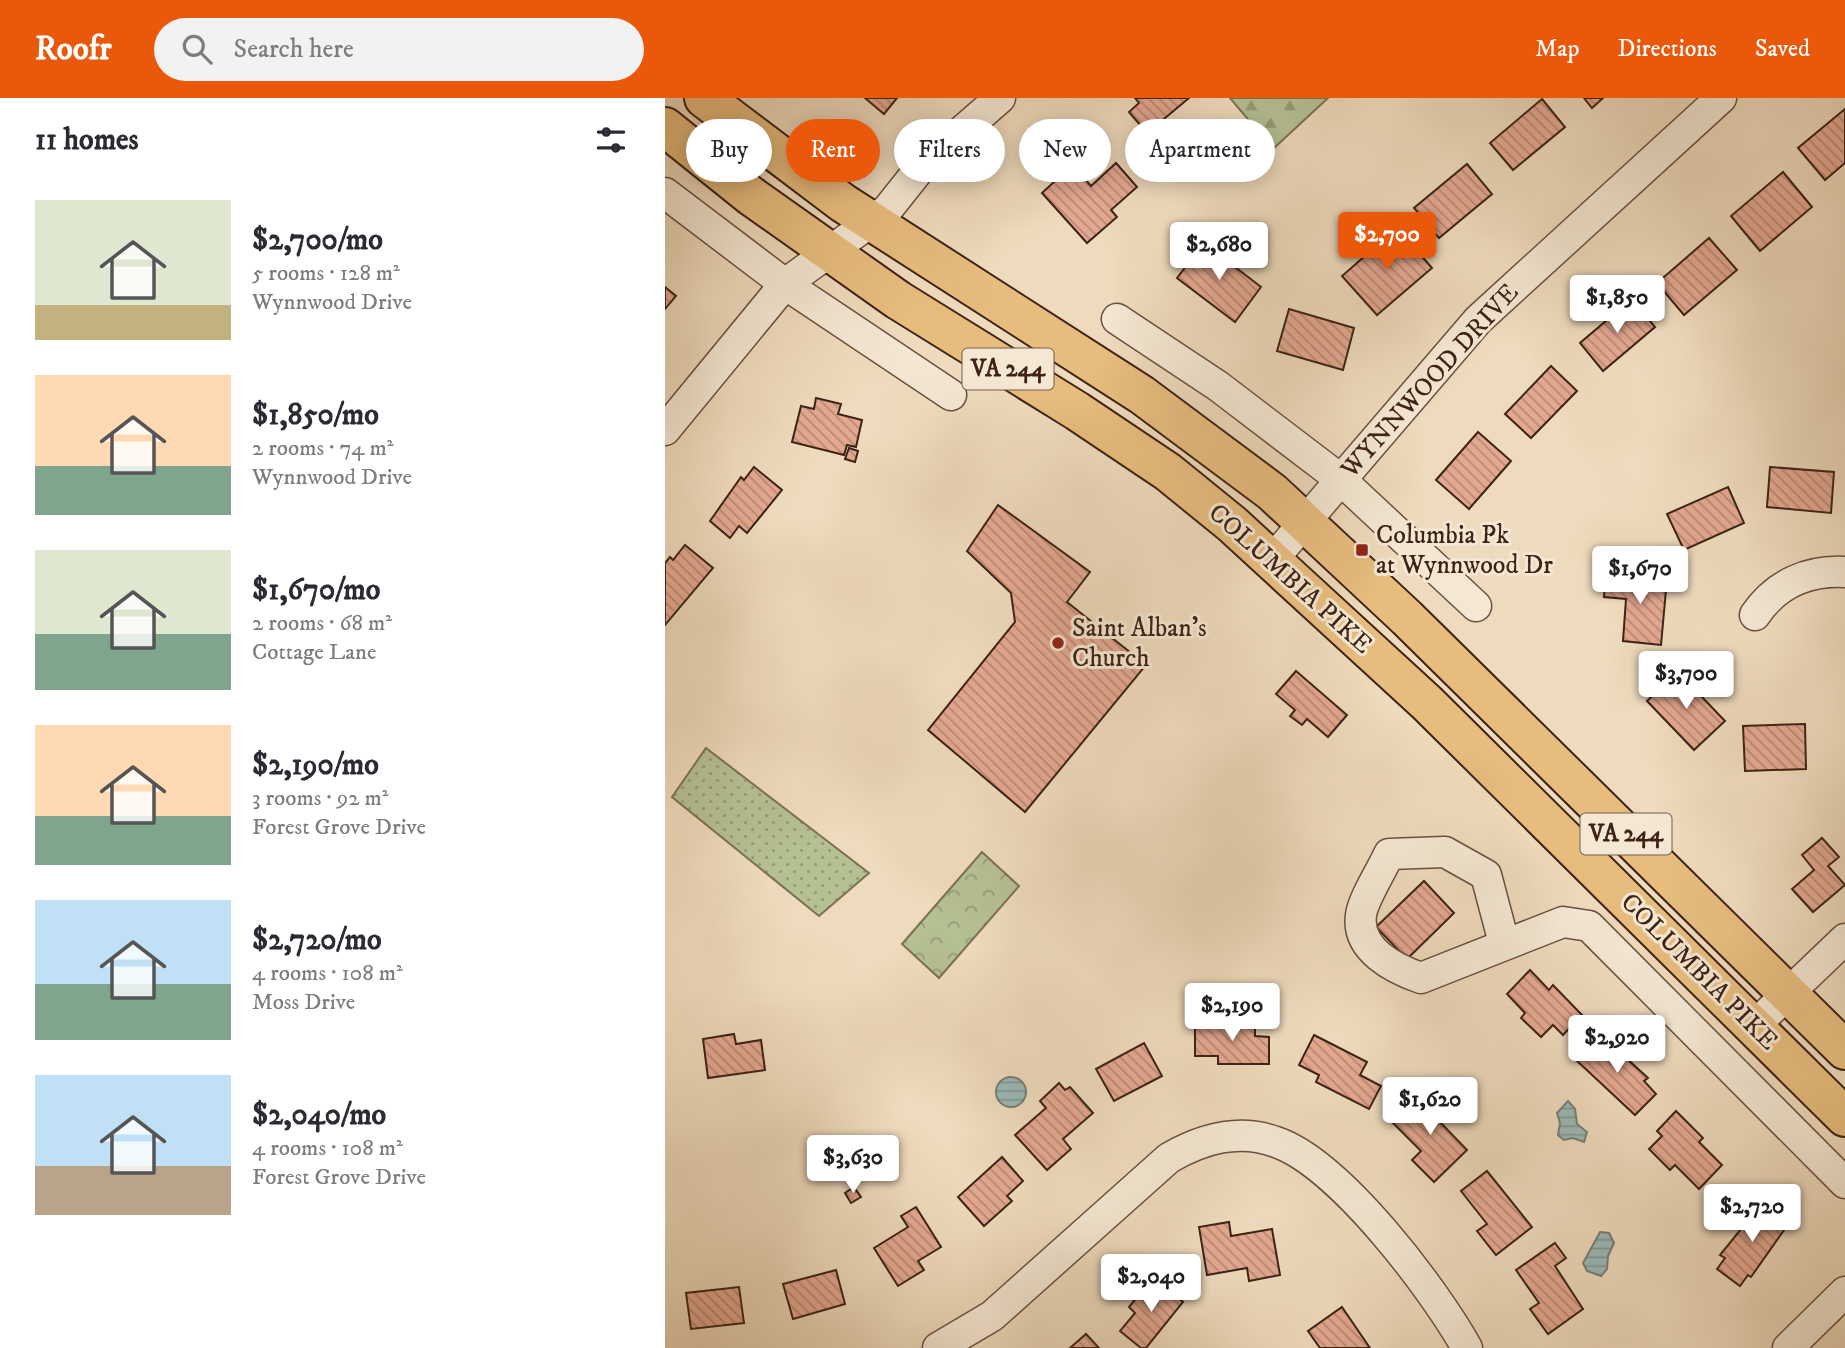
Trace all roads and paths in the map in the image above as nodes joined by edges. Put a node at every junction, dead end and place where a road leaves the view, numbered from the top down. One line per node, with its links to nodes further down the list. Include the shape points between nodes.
1 (704, 98): 6 (main road, COLUMBIA PIKE / VA 244)
2 (1000, 98): 6 (street, via 922,166)
3 (1721, 98): 12 (street, WYNNWOOD DRIVE, via 1478,320)
4 (665, 127): 7 (main road, COLUMBIA PIKE / VA 244)
5 (665, 193): 8 (street)
6 (871, 222): 7 (street); 13 (main road, COLUMBIA PIKE / VA 244, via 1142,395 1214,446)
7 (831, 250): 8 (street); 14 (main road, COLUMBIA PIKE / VA 244, via 898,300 1168,472)
8 (785, 284): 10 (street); 11 (street)
9 (1117, 319): 12 (street, via 1218,386)
10 (951, 395)
11 (665, 430)
12 (1340, 479): 13 (street, WYNNWOOD DRIVE); 16 (street)
13 (1305, 521): 14 (street, WYNNWOOD DRIVE); 20 (main road, COLUMBIA PIKE / VA 244)
14 (1273, 559): 21 (main road, COLUMBIA PIKE / VA 244)
15 (1845, 572): 17 (street, via 1802,577 1781,588)
16 (1476, 606)
17 (1755, 615)
18 (1845, 939): 20 (street)
19 (1504, 943): 19 (street, via 1421,978 1391,968 1366,942 1361,915 1389,854 1445,852 1486,875); 24 (street, via 1563,922 1589,926)
20 (1787, 993): 21 (street); 22 (main road, COLUMBIA PIKE / VA 244)
21 (1754, 1026): 23 (main road, COLUMBIA PIKE / VA 244)
22 (1845, 1050)
23 (1845, 1117)
24 (1845, 1183)
25 (1845, 1292): 28 (street)
26 (939, 1348): 27 (street, via 1002,1308 1169,1158 1220,1136 1276,1142 1300,1154 1335,1182 1422,1282)
27 (1467, 1348)
28 (1788, 1348)

